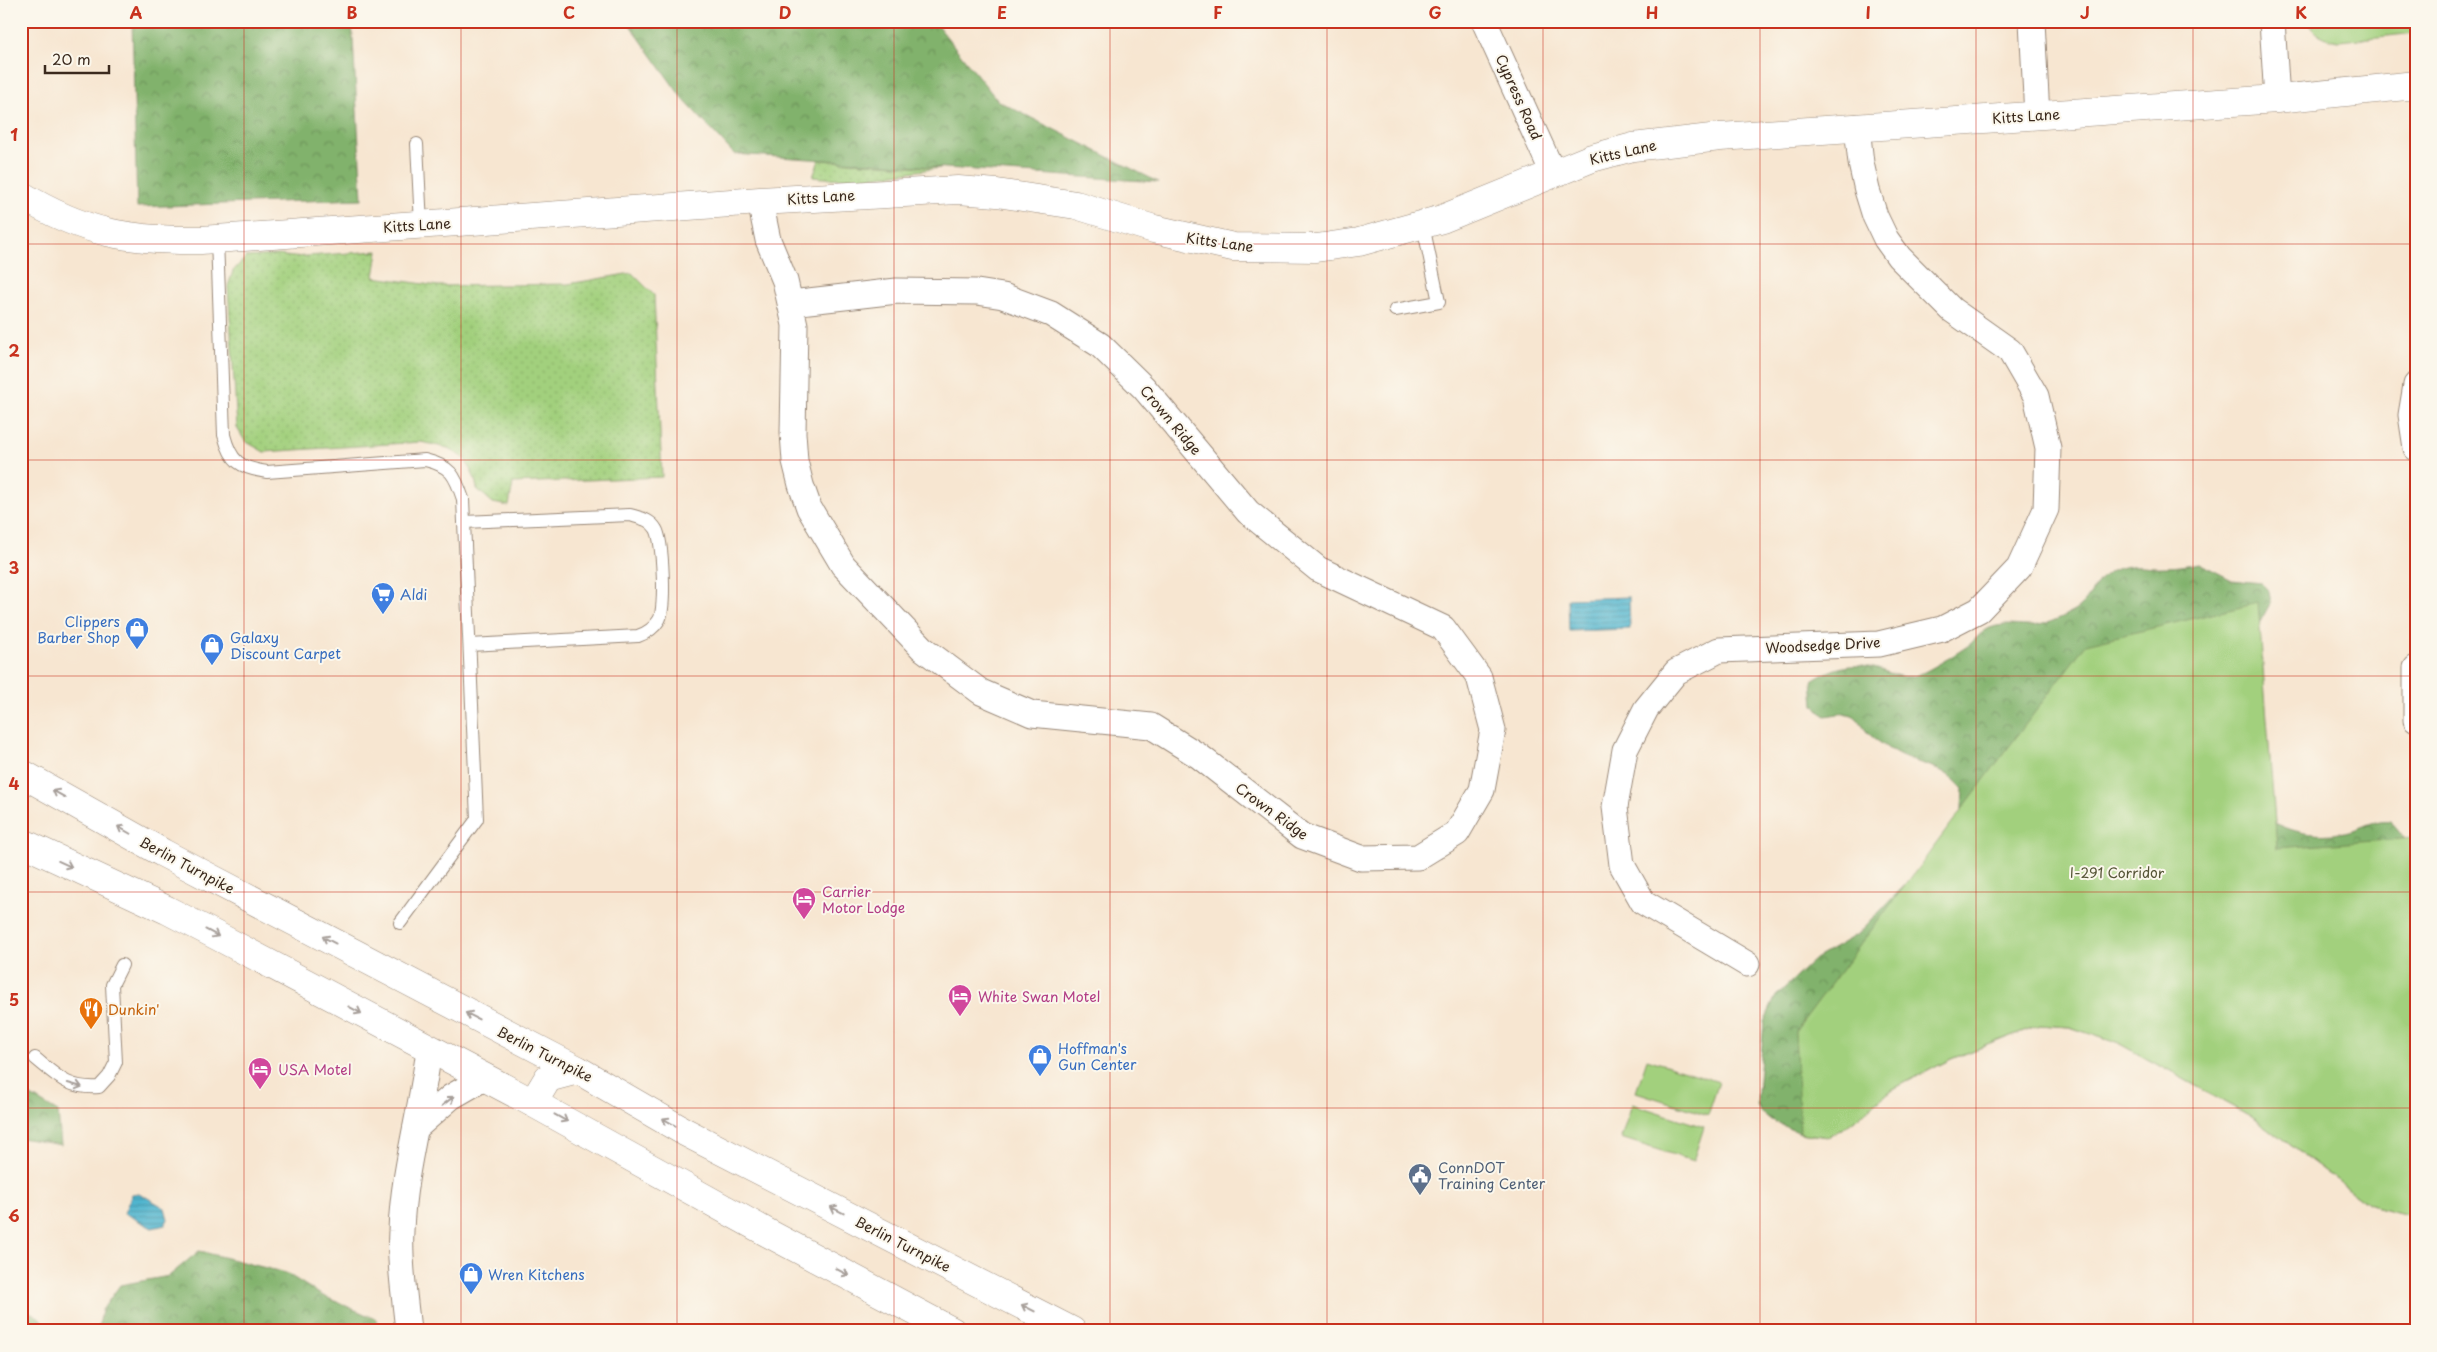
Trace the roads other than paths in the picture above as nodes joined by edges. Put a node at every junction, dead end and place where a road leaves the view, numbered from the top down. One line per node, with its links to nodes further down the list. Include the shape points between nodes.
1 (1484, 21): 9 (street, Cypress Road)
2 (2032, 21): 6 (street)
3 (2272, 21): 5 (street)
4 (2416, 85): 5 (main road, Kitts Lane)
5 (2277, 99): 6 (main road, Kitts Lane)
6 (2037, 116): 7 (main road, Kitts Lane)
7 (1857, 127): 9 (main road, Kitts Lane, via 1633,147); 26 (street, Woodsedge Drive, via 1867,190 1886,239 1899,257 1952,310 2010,351 2036,396 2048,448 2046,509 2019,568 1979,610 1942,629 1879,644 1719,650 1676,672 1646,708 1625,750 1615,807 1622,865 1643,902)
8 (417, 144): 12 (lane)
9 (1553, 172): 13 (main road, Kitts Lane, via 1478,206)
10 (21, 195): 14 (main road, Kitts Lane, via 62,218 100,232 162,240)
11 (760, 201): 12 (main road, Kitts Lane); 13 (main road, Kitts Lane, via 919,191 997,193 1076,205 1196,240 1242,247 1316,248 1359,242); 15 (street, Crown Ridge, via 768,240)
12 (421, 225): 14 (main road, Kitts Lane)
13 (1423, 225): 16 (lane, via 1440,302)
14 (217, 239): 19 (lane, via 224,435 228,452 251,470 267,472 425,460 436,462 455,476 464,499)
15 (791, 303): 15 (street, Crown Ridge, via 796,348 793,399 795,461 809,508 843,565 922,648 981,692 1032,714 1151,726 1199,756 1302,836 1361,858 1418,857 1457,833 1482,790 1493,730 1479,677 1443,628 1318,569 1248,512 1144,388 1100,345 1052,314 1003,296 977,292 897,291)
16 (1395, 310)
17 (2416, 385): 18 (street, via 2411,415)
18 (2416, 448)
19 (464, 522): 20 (lane); 20 (lane, via 630,515 644,518 656,529 661,542 662,608 660,619 647,633)
20 (470, 645): 25 (lane, via 477,818)
21 (2416, 668): 22 (street)
22 (2416, 720)
23 (21, 773): 30 (main road, Berlin Turnpike, one-way to 23, via 163,853)
24 (21, 842): 28 (main road, one-way to 28, via 167,910)
25 (400, 923)
26 (1747, 964)
27 (122, 965): 29 (lane, one-way to 27, via 65,1083 84,1088 100,1087 116,1062 112,985)
28 (428, 1049): 31 (main road); 33 (street)
29 (36, 1058)
30 (578, 1070): 32 (main road, via 548,1078); 36 (main road, Berlin Turnpike, one-way to 30, via 685,1132)
31 (484, 1078): 32 (main road); 33 (street, one-way to 31, via 451,1097)
32 (533, 1103): 35 (main road, one-way to 35)
33 (416, 1128): 34 (street, via 405,1184 401,1232)
34 (408, 1331)
35 (952, 1331)
36 (1072, 1331)

